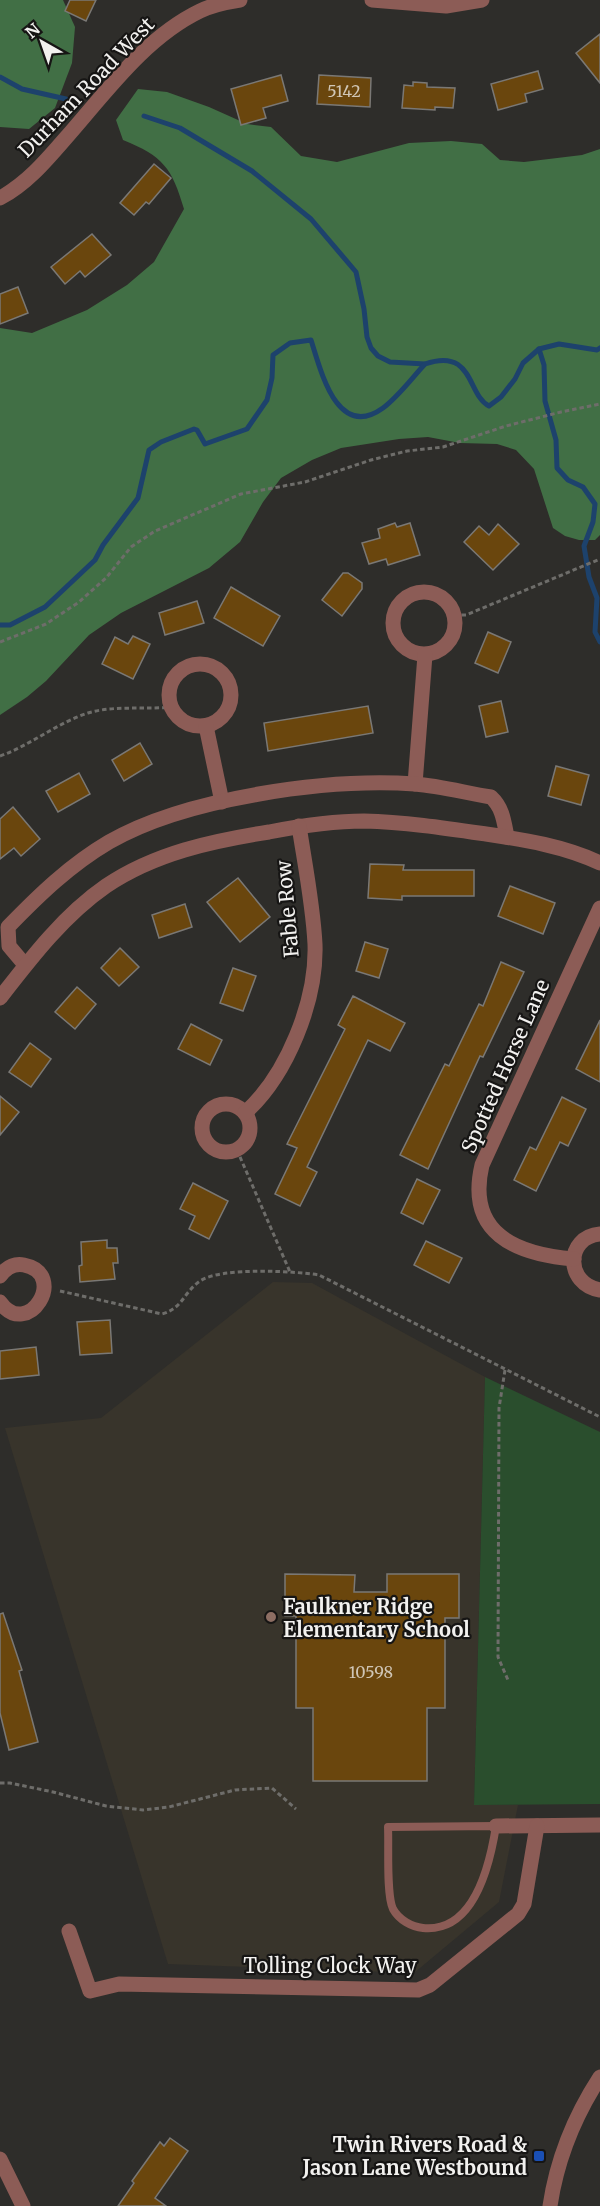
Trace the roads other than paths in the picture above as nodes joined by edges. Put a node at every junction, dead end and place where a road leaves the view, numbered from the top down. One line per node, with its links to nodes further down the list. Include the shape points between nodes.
1 (240, 0): 4 (street, Durham Road West)
2 (372, 0): 3 (street, via 446,6)
3 (482, 0)
4 (200, 5): 5 (street, Durham Road West, via 159,38 30,177)
5 (0, 198)
6 (425, 655): 6 (street, via 438,652 449,642 455,630 454,615 440,597 420,592 398,606 393,631 408,651); 8 (street)
7 (206, 726): 7 (street, via 220,719 230,707 229,681 212,666 189,666 172,682 171,707 189,724); 9 (street)
8 (416, 784): 9 (street, via 293,789); 11 (street, via 491,797 503,814)
9 (222, 802): 14 (street, via 180,812 121,837 58,878 8,927 9,946)
10 (299, 826): 11 (street, via 362,821 403,823); 14 (street, via 188,848 130,872 84,903); 16 (street, Fable Row, via 315,946 312,979 290,1050 271,1085)
11 (507, 837): 12 (street, via 579,854)
12 (600, 863)
13 (600, 908): 18 (street, Spotted Horse Lane, via 482,1165 478,1183 483,1214 506,1242 546,1257)
14 (25, 966): 15 (street)
15 (0, 998)
16 (245, 1113): 16 (street, via 225,1104 209,1110 202,1124 204,1138 213,1148 237,1150 250,1134)
17 (600, 1234): 18 (street, via 585,1239)
18 (574, 1259): 20 (street, via 581,1281)
19 (0, 1276): 21 (street, via 21,1264 38,1272 44,1290 38,1305 25,1313)
20 (600, 1290)
21 (0, 1304)
22 (600, 1825): 24 (street)
23 (496, 1826): 23 (lane, via 388,1827 390,1890 393,1908 401,1919 430,1929 446,1925 458,1916 480,1888 491,1858); 24 (street)
24 (537, 1826): 25 (street, Tolling Clock Way, via 524,1904 518,1914 430,1985 418,1990 119,1984 90,1991)
25 (69, 1931)
26 (600, 2077): 29 (street, via 570,2132 553,2183)
27 (0, 2158): 28 (street)
28 (23, 2206)
29 (550, 2206)

